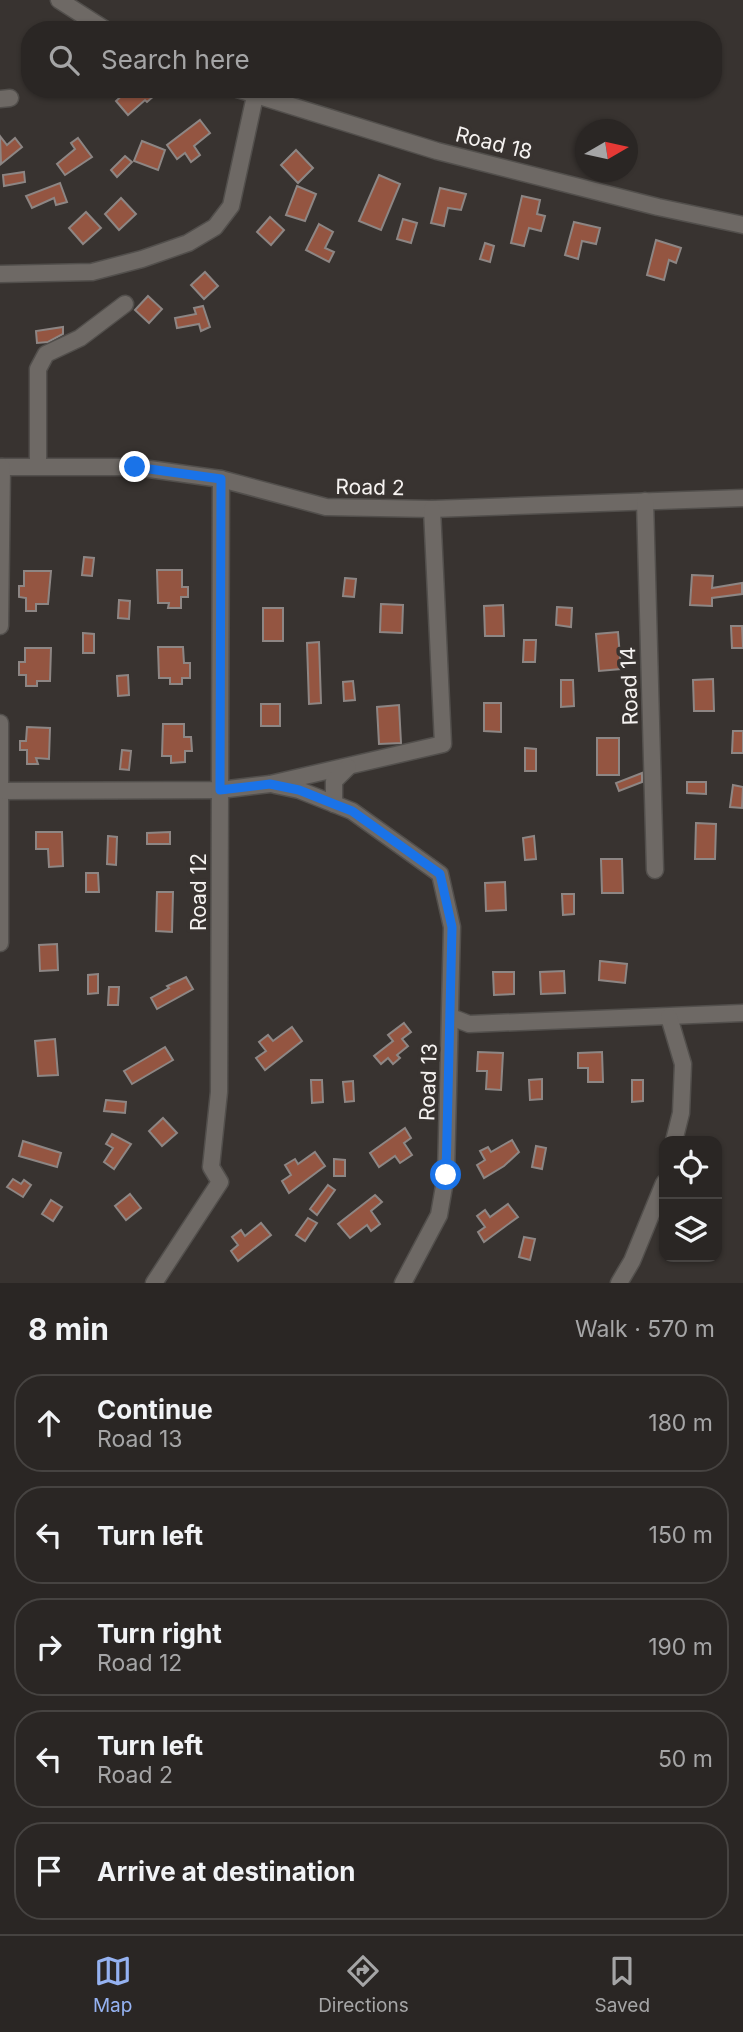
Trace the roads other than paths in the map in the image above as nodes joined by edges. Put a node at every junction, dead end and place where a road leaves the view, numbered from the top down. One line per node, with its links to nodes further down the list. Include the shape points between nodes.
1 (59, 0): 2 (street)
2 (92, 21)
3 (255, 98): 6 (street, via 231,206 215,228 188,243 92,272)
4 (262, 98): 5 (street, Road 18, via 438,151)
5 (743, 225)
6 (0, 274)
7 (125, 304): 8 (street, via 41,360 37,369)
8 (38, 466): 9 (street, Road 2); 10 (street, Road 2, via 135,467)
9 (1, 467): 14 (street)
10 (221, 479): 13 (street, Road 2, via 326,507); 18 (street, Road 12)
11 (743, 498): 12 (street, Road 2)
12 (645, 500): 13 (street, Road 2); 21 (street, Road 14)
13 (432, 509): 16 (street, via 443,744)
14 (0, 626)
15 (0, 723): 19 (street)
16 (348, 767): 17 (street); 20 (street, via 334,781)
17 (270, 784): 18 (street); 20 (street)
18 (220, 790): 19 (street); 28 (street, Road 12, via 219,1092 211,1167 220,1182)
19 (1, 791): 22 (street)
20 (334, 804): 24 (street, Road 13, via 352,811 440,874 452,927)
21 (655, 870)
22 (0, 943)
23 (743, 1013): 25 (street)
24 (451, 1017): 25 (street, via 469,1024); 29 (street, Road 13, via 446,1175 439,1215)
25 (669, 1017): 26 (street, via 683,1064)
26 (675, 1136)
27 (659, 1195): 30 (street)
28 (154, 1283)
29 (403, 1283)
30 (619, 1283)

